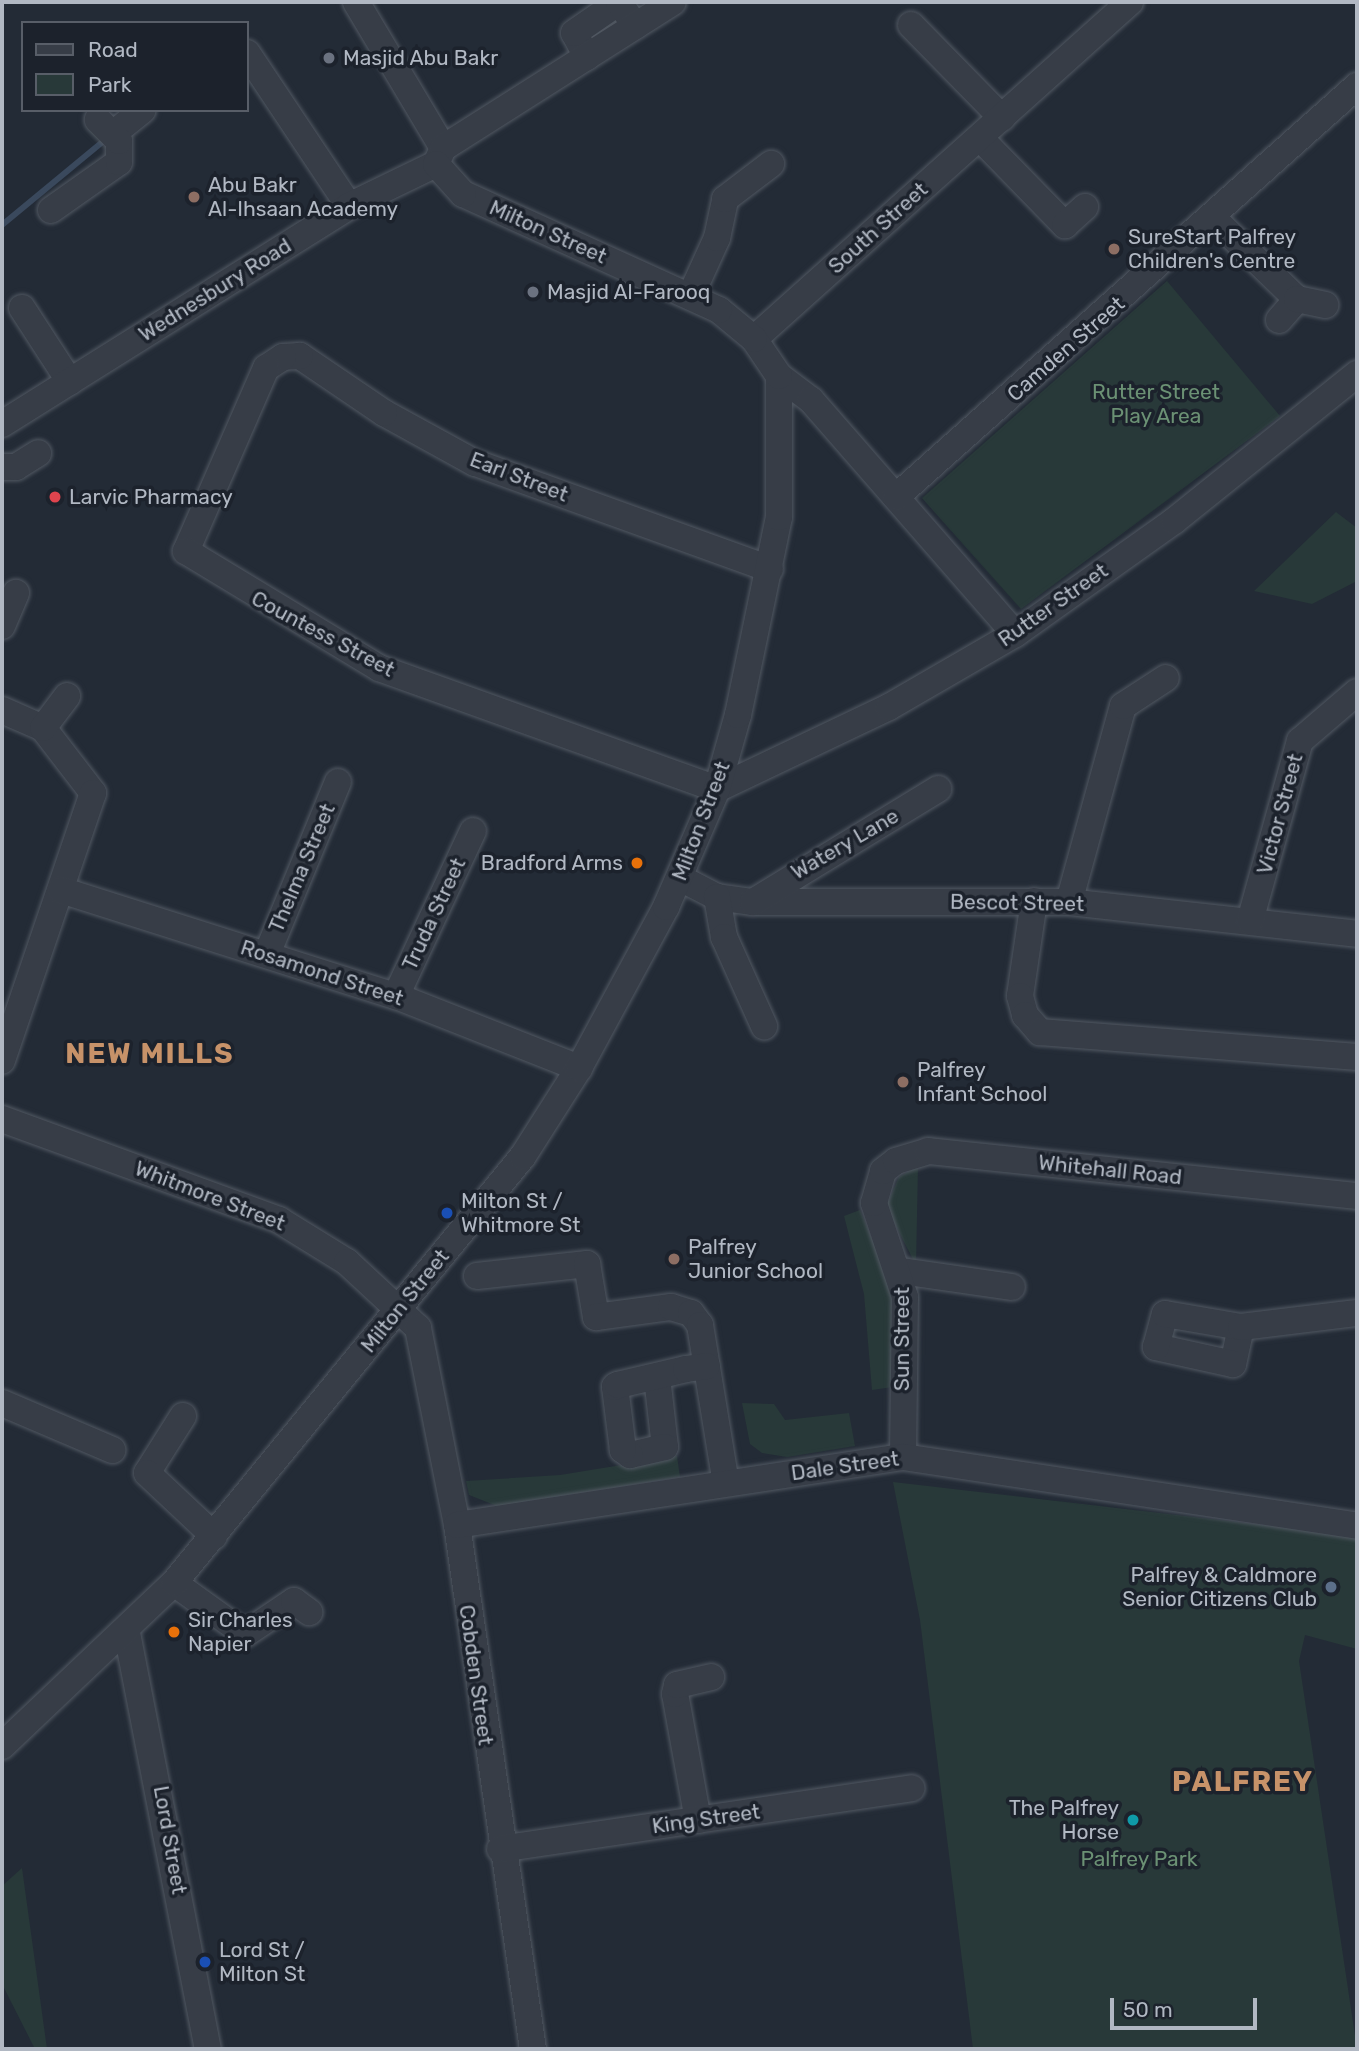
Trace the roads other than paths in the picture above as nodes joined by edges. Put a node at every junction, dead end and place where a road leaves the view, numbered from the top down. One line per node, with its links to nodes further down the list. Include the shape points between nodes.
1 (356, 2): 15 (street, Milton Street)
2 (600, 2): 8 (street, via 573,19)
3 (619, 2): 7 (street); 8 (street)
4 (673, 2): 7 (street, Wednesbury Road)
5 (1130, 2): 13 (street, South Street)
6 (911, 25): 13 (street)
7 (635, 26): 10 (street, Wednesbury Road)
8 (574, 33): 10 (street)
9 (248, 54): 17 (street)
10 (587, 57): 15 (street, Wednesbury Road)
11 (1357, 86): 20 (street, Camden Street)
12 (139, 112): 19 (street, via 106,127 121,150 110,172)
13 (1002, 118): 14 (street, South Street)
14 (980, 138): 18 (street, via 1065,225); 26 (street, South Street)
15 (440, 156): 17 (street, Wednesbury Road); 21 (street, Milton Street, via 463,194)
16 (771, 164): 21 (street, via 725,199 717,238)
17 (349, 206): 30 (street, Wednesbury Road)
18 (1085, 207)
19 (51, 210)
20 (1213, 218): 22 (street); 34 (street, Camden Street)
21 (691, 295): 26 (street, Milton Street)
22 (1297, 299): 23 (street); 25 (street)
23 (1325, 305)
24 (17, 311): 30 (street)
25 (1279, 320)
26 (754, 339): 29 (street, Milton Street)
27 (283, 357): 35 (street, Earl Street, via 300,356 384,413 475,463); 44 (street, Countess Street, via 266,368 186,551 379,668)
28 (1357, 374): 38 (street, Rutter Street, via 1174,521)
29 (779, 376): 34 (street, via 811,400); 35 (street, Milton Street, via 784,453)
30 (64, 385): 31 (street, Wednesbury Road)
31 (2, 424)
32 (38, 453): 33 (street, via 16,467)
33 (2, 467)
34 (896, 497): 38 (street)
35 (770, 569): 44 (street, Milton Street)
36 (16, 593): 37 (street)
37 (2, 626)
38 (1015, 634): 44 (street, Rutter Street, via 778,774)
39 (1166, 678): 52 (street, via 1130,695 1108,721)
40 (1357, 692): 53 (street, Victor Street, via 1300,741)
41 (67, 696): 42 (street)
42 (22, 720): 48 (street, via 93,793)
43 (338, 782): 55 (street, Thelma Street)
44 (718, 789): 47 (street, Milton Street)
45 (938, 789): 51 (street, Watery Lane, via 819,856)
46 (473, 831): 56 (street, Truda Street)
47 (680, 878): 49 (street, Bescot Street); 60 (street, Milton Street)
48 (61, 890): 55 (street, Rosamond Street); 59 (street)
49 (717, 897): 51 (street, Bescot Street); 57 (street, via 724,937)
50 (1034, 901): 51 (street, Bescot Street); 52 (street, Bescot Street); 58 (street, via 1020,996 1025,1015 1040,1032)
51 (754, 902)
52 (1069, 902): 53 (street, Bescot Street)
53 (1250, 921): 54 (street, Bescot Street)
54 (1357, 933)
55 (267, 954): 56 (street, Rosamond Street)
56 (396, 996): 60 (street, Rosamond Street)
57 (764, 1026)
58 (1357, 1057)
59 (2, 1061)
60 (579, 1068): 67 (street, Milton Street, via 523,1156)
61 (2, 1119): 67 (street, Whitmore Street, via 279,1220 347,1262)
62 (876, 1185): 63 (street, Whitehall Road, via 896,1161 928,1152); 64 (street, Sun Street, via 874,1203)
63 (1357, 1196)
64 (901, 1271): 66 (street); 75 (street, Sun Street)
65 (477, 1276): 70 (street, via 587,1264 596,1317 686,1310 700,1325)
66 (1012, 1287)
67 (399, 1308): 77 (street, Cobden Street, via 418,1328); 79 (street, Milton Street)
68 (1357, 1313): 69 (street)
69 (1241, 1326)
70 (707, 1366): 71 (street); 76 (street)
71 (657, 1377)
72 (2, 1403): 74 (street)
73 (183, 1416): 79 (street, via 147,1473)
74 (111, 1450)
75 (903, 1457): 76 (street, Dale Street); 78 (street, Dale Street)
76 (726, 1483): 77 (street, Dale Street)
77 (457, 1524): 87 (street, Cobden Street)
78 (1357, 1526)
79 (214, 1536): 80 (street, Milton Street)
80 (174, 1583): 81 (street, via 245,1634 294,1601); 82 (street, Milton Street)
81 (309, 1612)
82 (127, 1633): 84 (street, Milton Street); 88 (street, Lord Street)
83 (711, 1677): 86 (street, via 677,1685 675,1694)
84 (2, 1746)
85 (912, 1788): 86 (street, King Street)
86 (698, 1820): 87 (street, King Street)
87 (499, 1849): 89 (street, Cobden Street)
88 (208, 2049)
89 (533, 2049)

